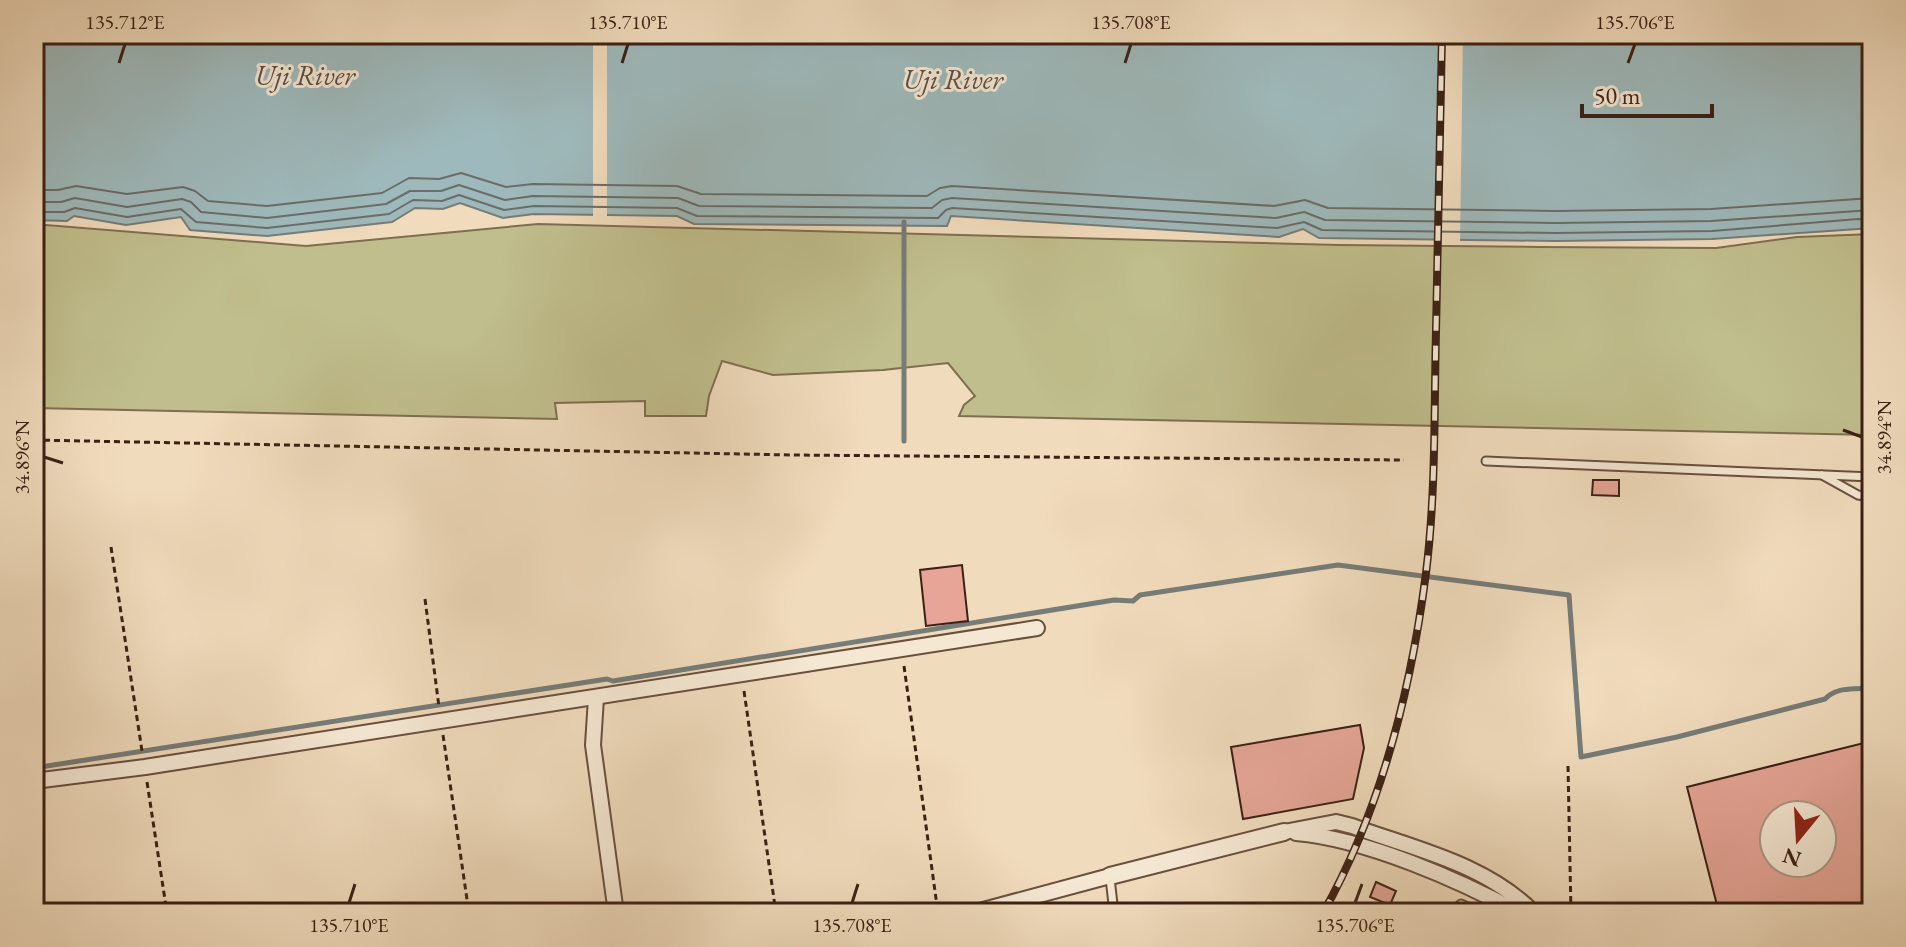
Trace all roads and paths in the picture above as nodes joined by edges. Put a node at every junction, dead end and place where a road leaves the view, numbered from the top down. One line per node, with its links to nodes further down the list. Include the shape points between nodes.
1 (34, 440): 2 (path)
2 (1404, 460)
3 (1486, 461): 4 (lane)
4 (1820, 474): 5 (lane); 6 (lane)
5 (1872, 477)
6 (1872, 497)
7 (111, 547): 15 (path)
8 (425, 599): 13 (path)
9 (1037, 628): 10 (street)
10 (901, 650): 11 (street); 23 (path)
11 (742, 673): 12 (street); 22 (path)
12 (596, 698): 13 (street); 21 (street, via 593,745)
13 (441, 721): 15 (street); 20 (path)
14 (1568, 766): 30 (path)
15 (145, 767): 16 (street); 19 (path)
16 (34, 781)
17 (1284, 832): 18 (street); 28 (street, via 1346,841 1432,872); 29 (street, via 1336,822 1352,826 1478,872)
18 (1110, 876): 24 (street); 25 (lane)
19 (167, 913)
20 (469, 913)
21 (616, 913)
22 (776, 913)
23 (938, 913)
24 (972, 913)
25 (1114, 913)
26 (1452, 913): 27 (lane, via 1461,904)
27 (1480, 913)
28 (1520, 913)
29 (1534, 913)
30 (1571, 913)

